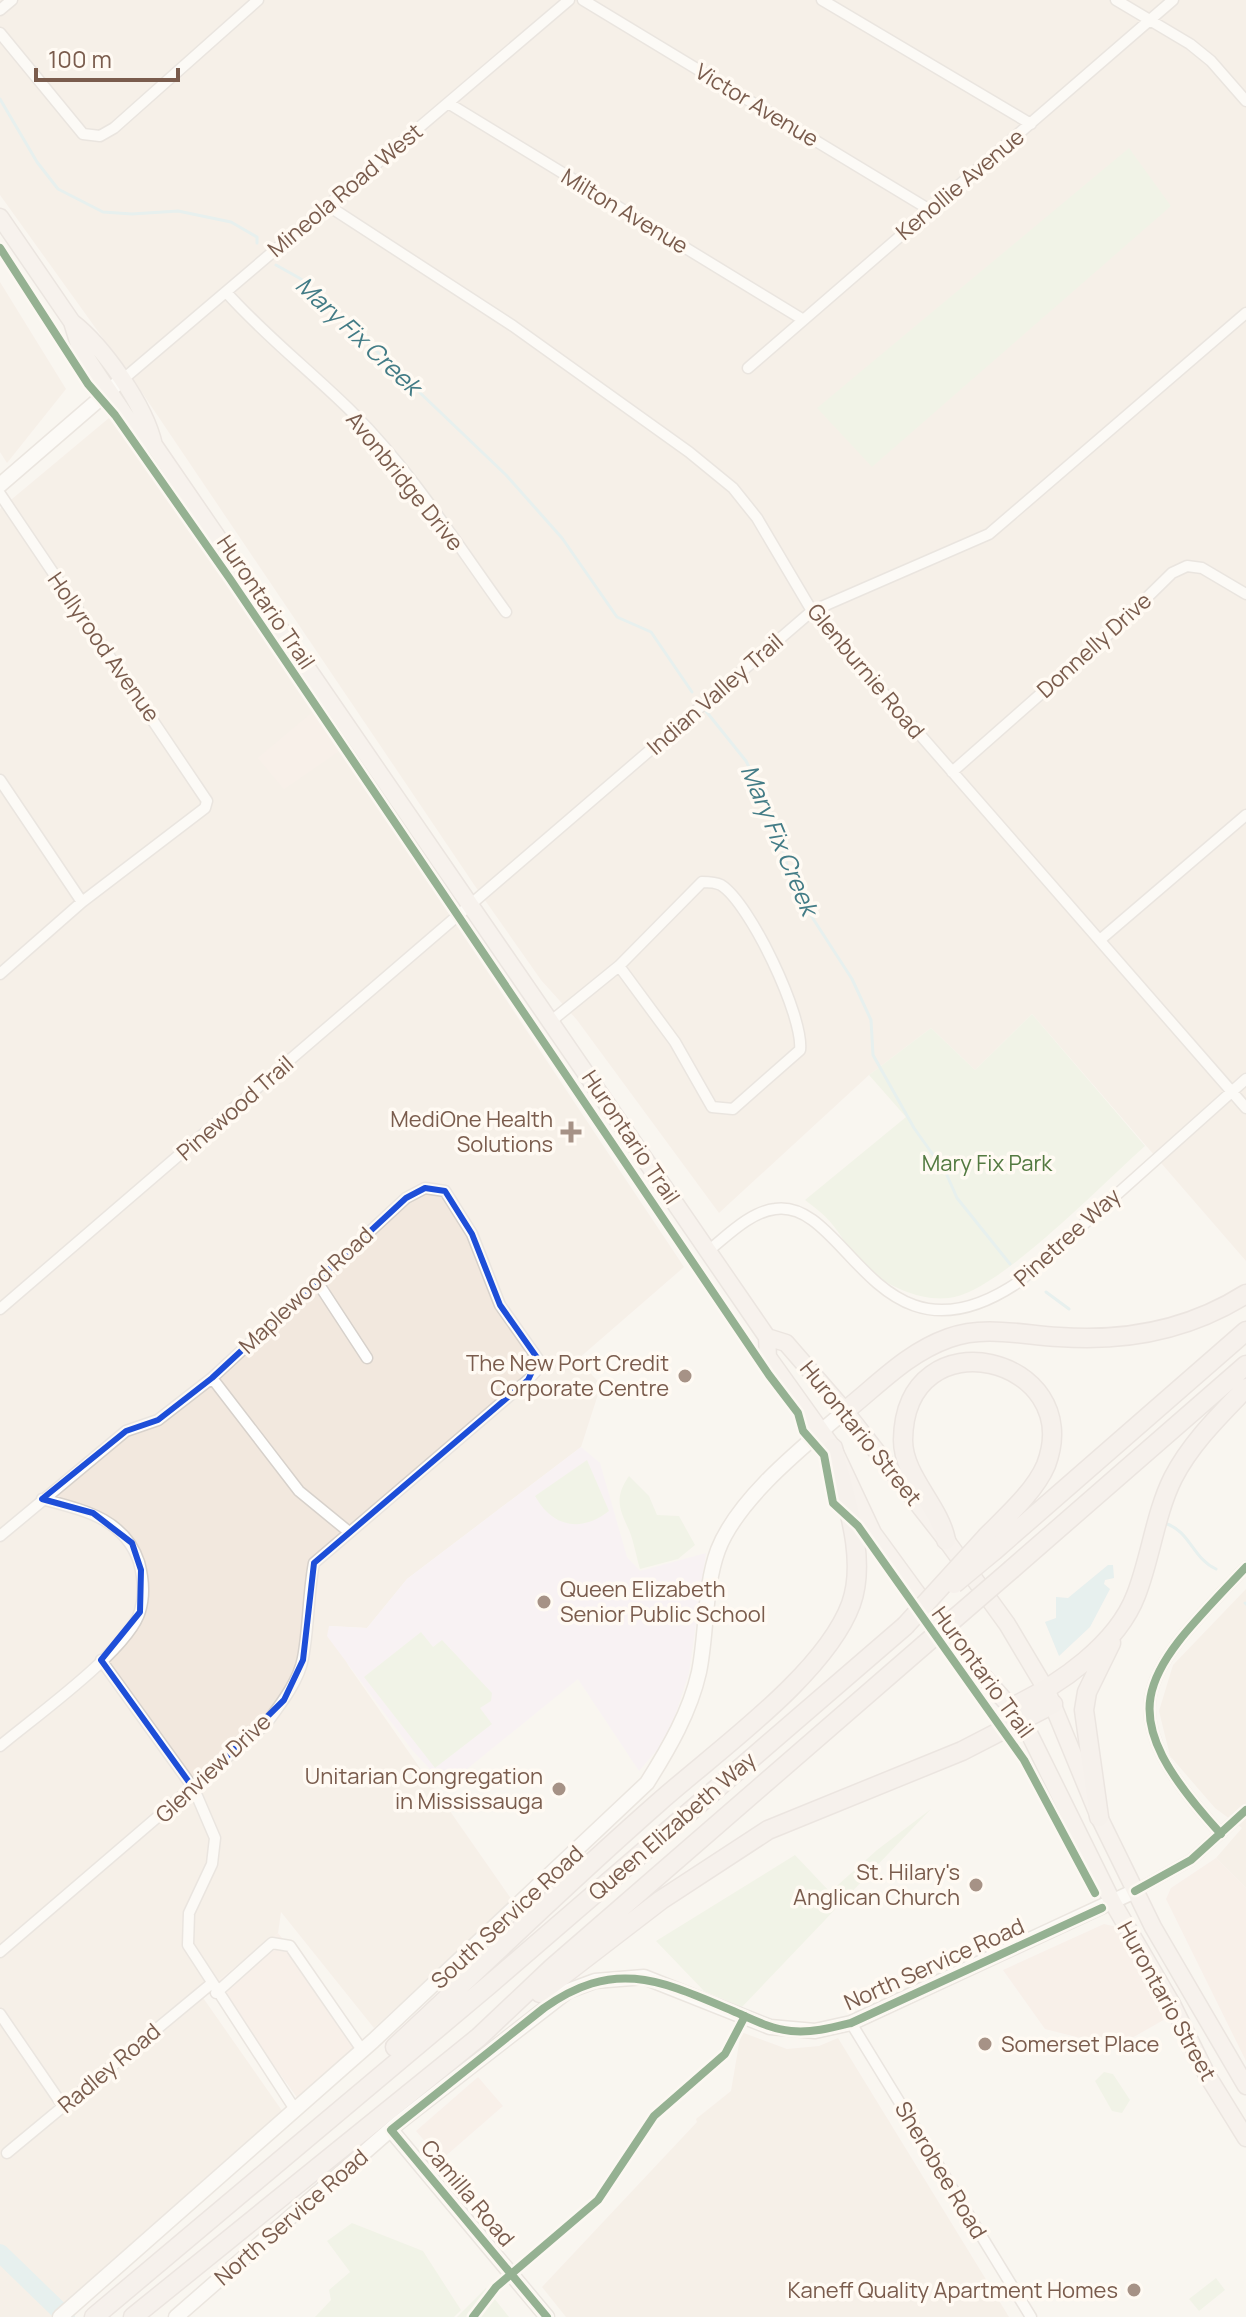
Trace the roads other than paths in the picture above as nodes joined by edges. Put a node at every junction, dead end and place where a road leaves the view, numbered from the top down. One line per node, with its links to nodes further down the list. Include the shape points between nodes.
1 (12, 0): 8 (street)
2 (258, 0): 10 (street, via 114,128 91,136 83,134)
3 (569, 0): 12 (street, Mineola Road West)
4 (583, 0): 15 (street, Victor Avenue)
5 (822, 0): 13 (street)
6 (1116, 0): 9 (street)
7 (1173, 0): 9 (street, Kenollie Avenue)
8 (0, 10)
9 (1149, 20): 11 (street, via 1211,61); 13 (street, Kenollie Avenue)
10 (0, 33)
11 (1246, 101)
12 (448, 103): 14 (street, Mineola Road West); 19 (street, Milton Avenue)
13 (1031, 124): 15 (street, Kenollie Avenue)
14 (327, 205): 17 (street, Mineola Road West); 25 (street, Glenburnie Road, via 500,316 733,488)
15 (930, 210): 19 (street, Kenollie Avenue)
16 (0, 217): 21 (main road, Hurontario Street, via 72,322 92,338)
17 (226, 292): 21 (street, Mineola Road West); 26 (street, Avonbridge Drive, via 355,414)
18 (1246, 313): 25 (street, Indian Valley Trail, via 989,534)
19 (802, 319): 20 (street, Kenollie Avenue)
20 (748, 368)
21 (115, 386): 22 (street); 32 (main road, Hurontario Street, via 150,425 154,445)
22 (0, 485)
23 (0, 494): 31 (street, Hollyrood Avenue, via 207,801 205,808)
24 (1246, 594): 27 (street, Donnelly Drive, via 1202,568 1187,566 1172,573)
25 (812, 611): 27 (street, Glenburnie Road); 32 (street, Indian Valley Trail)
26 (506, 612)
27 (952, 772): 33 (street, Glenburnie Road)
28 (0, 780): 29 (street)
29 (4, 796): 31 (street)
30 (1246, 815): 33 (street)
31 (82, 902): 35 (street)
32 (469, 906): 36 (main road, Hurontario Street); 43 (street, Pinewood Trail)
33 (1101, 939): 38 (street, Glenburnie Road)
34 (619, 966): 34 (street, via 675,1042 712,1107 733,1109 795,1055 801,1043 777,966 722,886 702,882); 36 (street)
35 (0, 974)
36 (550, 1022): 40 (main road, Hurontario Street)
37 (1246, 1079): 38 (street, Pinetree Way)
38 (1231, 1091): 39 (street, Glenburnie Road); 40 (street, Pinetree Way, via 1020,1281 975,1305 927,1307 881,1290 814,1220 795,1209 759,1213)
39 (1246, 1108)
40 (708, 1251): 45 (main road, Hurontario Street)
41 (316, 1280): 46 (street); 48 (street, Maplewood Road); 49 (street, Maplewood Road, via 406,1198 425,1188 445,1191 472,1234 500,1305 538,1359)
42 (1246, 1294): 51 (highway, via 1187,1325 1133,1336 1098,1340 994,1331 953,1336 913,1353)
43 (0, 1309)
44 (1246, 1331): 58 (highway, Queen Elizabeth Way)
45 (767, 1337): 51 (main road, Hurontario Street, via 786,1343); 52 (main road, Hurontario Street, via 768,1357)
46 (367, 1358)
47 (1246, 1365): 75 (highway, Queen Elizabeth Way, bridge)
48 (212, 1378): 54 (street, Maplewood Road, via 158,1420 126,1431); 55 (street, via 299,1491)
49 (528, 1380): 55 (street, Glenview Drive)
50 (1246, 1388): 60 (highway, via 1199,1437 1173,1479 1136,1597)
51 (845, 1411): 52 (street, South Service Road); 57 (main road, Hurontario Street)
52 (822, 1431): 53 (main road, Hurontario Street); 76 (street, South Service Road, via 744,1506 723,1539 714,1562 698,1674 677,1734 647,1783)
53 (833, 1448): 63 (main road, Hurontario Street, via 873,1533 896,1568); 80 (highway, via 856,1568 852,1600 835,1636 791,1686 365,2074)
54 (42, 1499): 56 (street, Maplewood Road); 61 (street, via 93,1513 132,1543 141,1570 140,1612 127,1635)
55 (349, 1532): 65 (street, Glenview Drive, via 314,1563 303,1660 284,1700 266,1724)
56 (0, 1536)
57 (946, 1540): 58 (highway, via 942,1520 909,1463 904,1427 909,1403 929,1377 970,1360 997,1363 1021,1376 1037,1392 1050,1428 1045,1467); 62 (main road, Hurontario Street, via 1007,1624)
58 (991, 1543): 80 (highway, Queen Elizabeth Way, bridge, via 905,1626)
59 (1246, 1567): 68 (street, via 1170,1650 1150,1697 1150,1729 1162,1762)
60 (1120, 1622): 62 (highway); 67 (highway, via 1087,1692 1084,1710)
61 (101, 1660): 64 (street); 65 (street)
62 (1050, 1698): 63 (highway); 67 (main road, Hurontario Street)
63 (1017, 1714): 70 (main road, Hurontario Street); 75 (highway, via 962,1751 768,1830 661,1900)
64 (0, 1746)
65 (194, 1789): 71 (street, Glenview Drive); 72 (street, via 215,1838 212,1864 189,1913 188,1945)
66 (1246, 1811): 68 (street)
67 (1099, 1817): 69 (main road, Hurontario Street)
68 (1221, 1834): 69 (street, via 1191,1860)
69 (1135, 1891): 70 (street, North Service Road); 77 (main road, Hurontario Street)
70 (1113, 1903): 74 (street, North Service Road); 82 (main road, Hurontario Street)
71 (0, 1952)
72 (214, 1988): 76 (street, Radley Road, via 272,1943 281,1942 290,1946); 78 (street, Radley Road); 79 (street)
73 (0, 2014): 78 (street)
74 (851, 2023): 81 (street, North Service Road, via 791,2031 654,1979 595,1981 544,2008); 89 (street, Sherobee Road)
75 (479, 2037): 86 (highway, Queen Elizabeth Way)
76 (362, 2050): 79 (street, South Service Road)
77 (1246, 2086)
78 (63, 2106): 83 (street, Radley Road)
79 (296, 2111): 85 (street, South Service Road)
80 (335, 2111): 84 (highway, Queen Elizabeth Way)
81 (391, 2130): 87 (street, North Service Road); 88 (street, Camilla Road)
82 (1246, 2138)
83 (7, 2153)
84 (94, 2316)
85 (60, 2317)
86 (133, 2317)
87 (176, 2317)
88 (547, 2317)
89 (1031, 2317)

